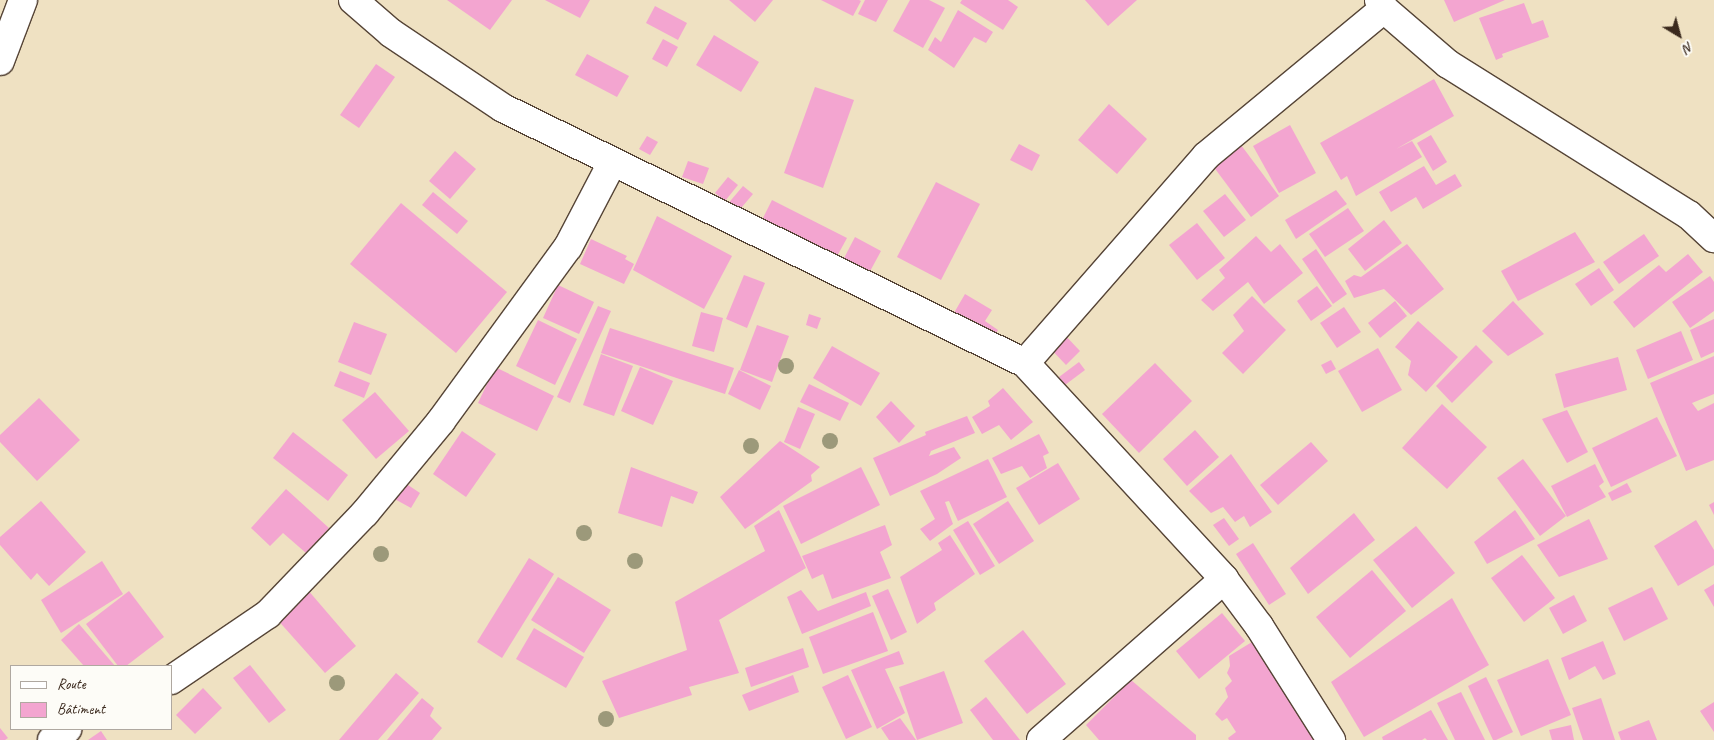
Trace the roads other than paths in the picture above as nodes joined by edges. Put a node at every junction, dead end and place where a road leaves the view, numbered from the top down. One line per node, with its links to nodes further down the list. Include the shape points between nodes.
1 (23, 0): 4 (street)
2 (353, 0): 5 (street, via 391,33 503,108)
3 (1382, 4): 6 (street, via 1448,64 1689,215); 7 (street, via 1206,156)
4 (0, 60)
5 (612, 163): 7 (street); 9 (street, via 568,247 441,421 365,513 268,614)
6 (1714, 238)
7 (1025, 363): 8 (street)
8 (1224, 579): 12 (street); 13 (street, via 1259,626)
9 (172, 679)
10 (66, 730): 11 (street)
11 (52, 740)
12 (1041, 740)
13 (1331, 740)

